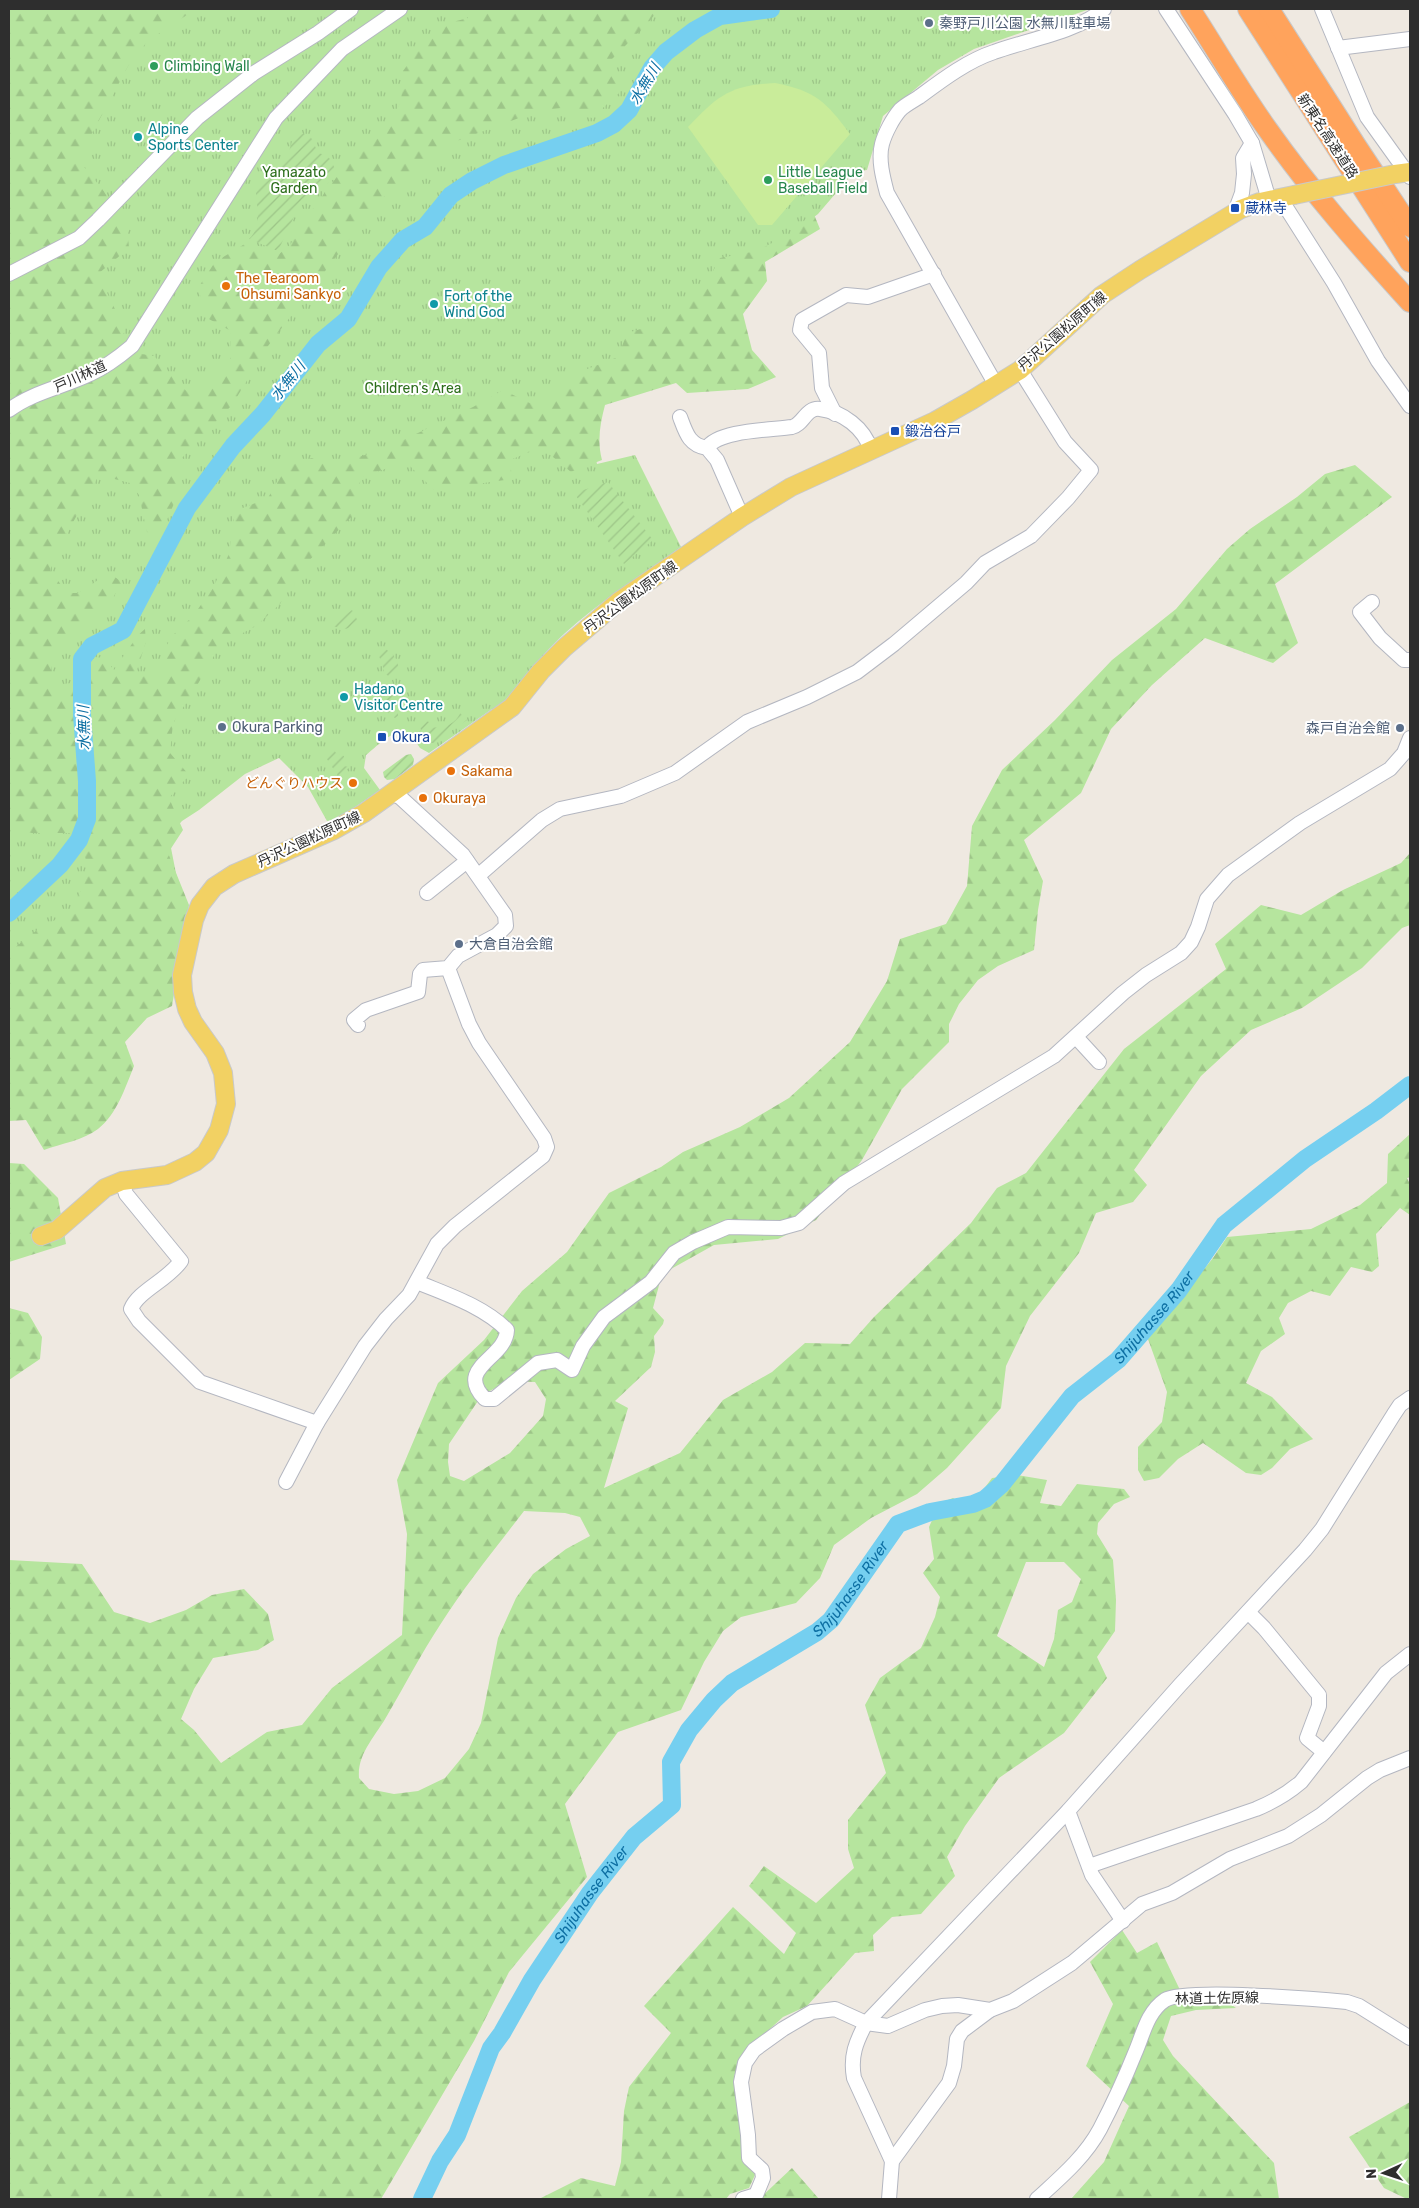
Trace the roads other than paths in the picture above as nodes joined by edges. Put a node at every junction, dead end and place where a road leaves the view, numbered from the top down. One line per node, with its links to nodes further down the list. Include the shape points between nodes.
1 (351, 9): 17 (street, via 254,73 204,112 79,238)
2 (400, 9): 23 (street, 戸川林道, via 342,49 276,118 132,346 90,374 21,400)
3 (1104, 9): 18 (street, via 1080,24 992,52 969,63 900,110 889,127 882,144 881,160 887,193)
4 (1166, 9): 11 (street)
5 (1190, 9): 19 (highway, via 1306,181)
6 (1248, 9): 16 (highway, 新東名高速道路)
7 (1269, 9): 15 (highway, 新東名高速道路)
8 (1322, 9): 10 (street)
9 (1410, 39): 10 (street)
10 (1338, 48): 12 (street, via 1367,117)
11 (1252, 143): 13 (street); 14 (street, via 1243,158 1243,184)
12 (1406, 174): 13 (main road, 丹沢公園松原町線, bridge)
13 (1281, 197): 14 (main road, 丹沢公園松原町線); 22 (street, via 1378,361)
14 (1235, 212): 20 (main road, 丹沢公園松原町線, via 1102,295)
15 (1410, 227)
16 (1410, 262)
17 (9, 274)
18 (934, 274): 21 (street); 24 (street, via 868,297 846,295 802,320 800,330 819,353 822,388)
19 (1410, 302)
20 (1020, 370): 21 (main road, 丹沢公園松原町線); 34 (street, via 1065,442 1090,470 1031,536 985,563 894,644 856,672 747,722 675,773 621,796 560,808)
21 (996, 384): 27 (main road, 丹沢公園松原町線, via 935,421)
22 (1410, 406)
23 (9, 410)
24 (835, 414): 26 (street, via 811,410 794,426 758,429 719,439); 27 (street, via 858,427)
25 (680, 417): 26 (street, via 688,439 699,447)
26 (707, 448): 28 (street, via 717,460)
27 (872, 450): 28 (main road, 丹沢公園松原町線, via 791,487)
28 (742, 517): 32 (main road, 丹沢公園松原町線, via 604,613 541,671 512,707)
29 (1372, 602): 30 (street, via 1360,612 1386,643 1404,660)
30 (1410, 660)
31 (1410, 738): 38 (street, via 1404,753 1390,769 1300,823 1228,875 1207,899 1198,927 1186,947 1123,993)
32 (392, 793): 33 (street); 40 (main road, 丹沢公園松原町線, via 334,830 234,874 214,886 200,905 182,975 183,992 187,1009 224,1073 224,1118 213,1143 195,1162 167,1175)
33 (467, 861): 34 (street); 35 (street)
34 (479, 875): 36 (street, via 504,914 506,926 497,935 458,956)
35 (427, 892)
36 (448, 968): 37 (street, via 423,970 418,992 366,1010 354,1020); 42 (street, via 478,1043 547,1147 543,1156 437,1244)
37 (358, 1025)
38 (1076, 1037): 39 (street); 42 (street, via 1054,1056 844,1183 799,1223 781,1228 728,1227 674,1253 651,1282 604,1317 582,1346 572,1370 557,1360 538,1363 494,1399 485,1399 476,1390 474,1382 478,1371 507,1339 507,1330 491,1316)
39 (1099, 1062)
40 (122, 1182): 41 (main road, 丹沢公園松原町線, via 105,1188 51,1235); 44 (street, via 126,1194 181,1261 174,1272 134,1301 131,1309 139,1322 200,1382)
41 (41, 1236)
42 (417, 1282): 44 (street, via 365,1346)
43 (1410, 1398): 46 (street, via 1400,1405 1322,1528)
44 (317, 1424): 45 (street)
45 (286, 1482)
46 (1248, 1612): 48 (street, via 1319,1695 1307,1738); 50 (street)
47 (1410, 1654): 48 (street, via 1386,1673)
48 (1324, 1752): 51 (street, via 1301,1782 1274,1802)
49 (1410, 1758): 52 (street, via 1367,1778 1288,1836 1230,1859 1172,1893 1142,1904)
50 (1068, 1811): 51 (street); 54 (street)
51 (1088, 1866): 52 (street)
52 (1123, 1921): 53 (street, via 1072,1963 1013,2001)
53 (990, 2010): 54 (street, via 942,2006 888,2026); 56 (street, via 962,2031 957,2039 949,2083)
54 (866, 2023): 56 (street, via 854,2045 854,2078); 57 (street, via 836,2009 812,2012 754,2050 745,2063 741,2082 749,2158 762,2170 763,2178 756,2196)
55 (1410, 2038): 59 (street, 林道土佐原線, via 1347,2002 1244,1996 1165,2000 1149,2019 1100,2130 1079,2160)
56 (892, 2161): 58 (street)
57 (743, 2199)
58 (889, 2199)
59 (1037, 2199)

